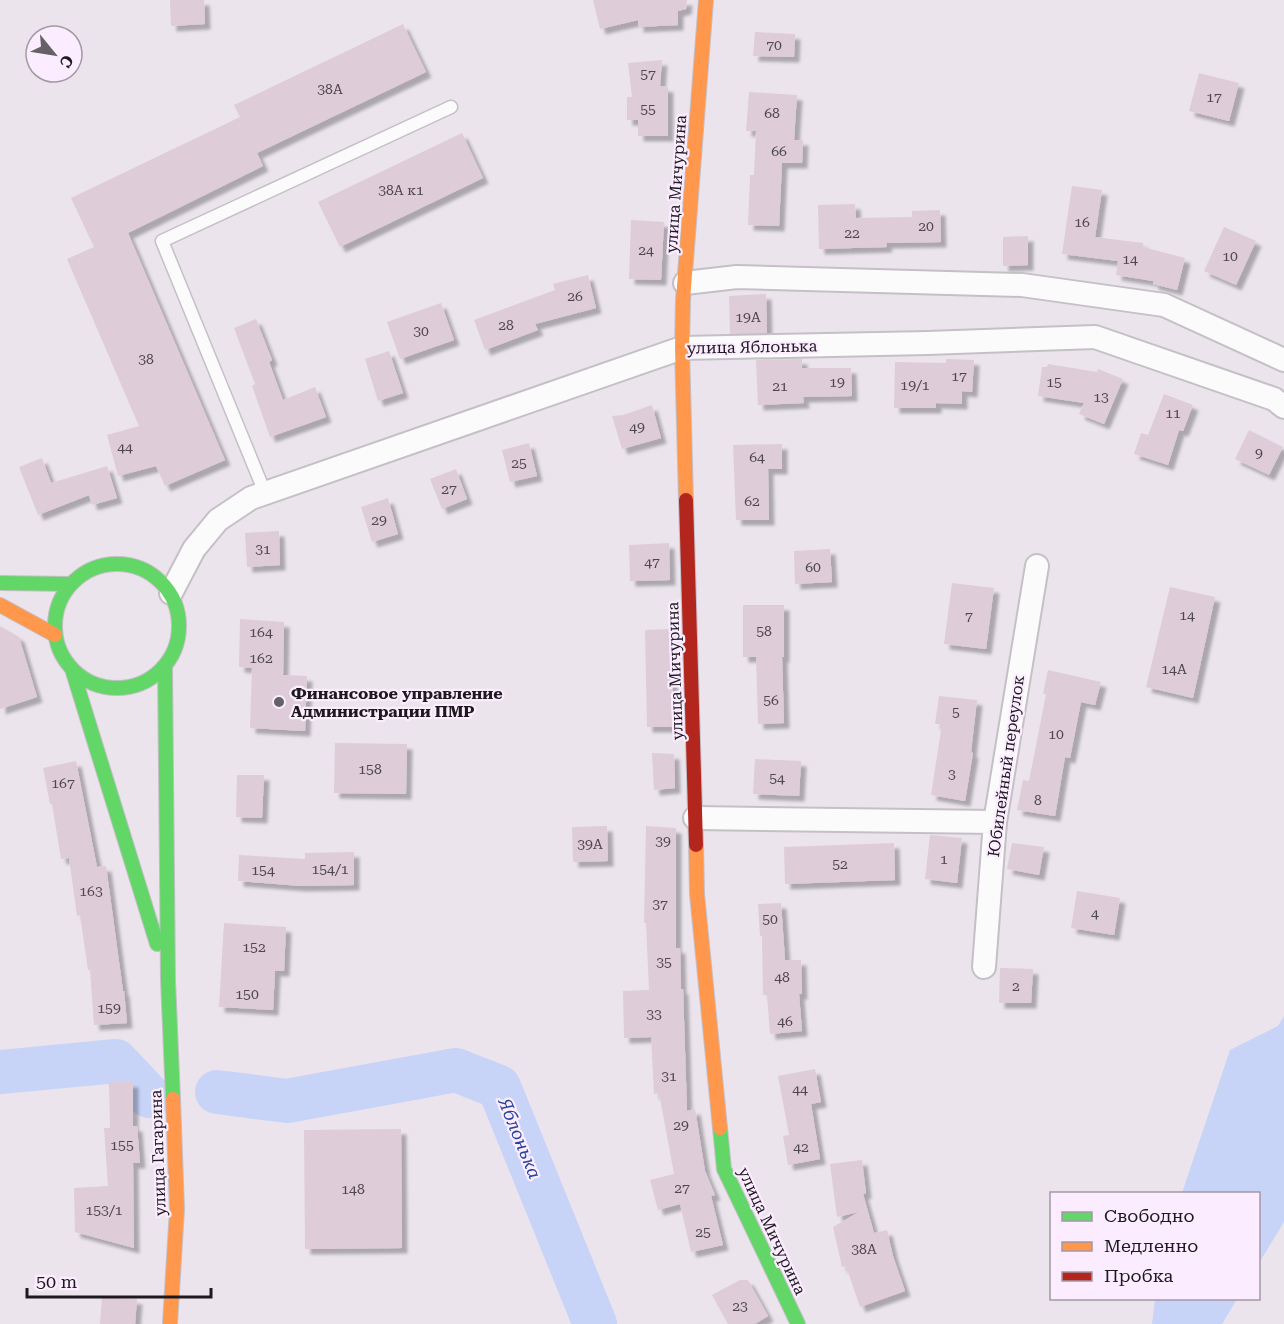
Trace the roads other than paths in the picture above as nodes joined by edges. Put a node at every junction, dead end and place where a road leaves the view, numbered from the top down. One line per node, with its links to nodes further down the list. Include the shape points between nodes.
1 (706, 0): 3 (street, улица Мичурина)
2 (451, 107): 7 (lane, via 162,241)
3 (685, 283): 4 (street, улица Мичурина); 5 (street, via 737,278 1022,285 1164,305)
4 (682, 348): 6 (street, улица Яблонька, via 1095,337 1274,399); 7 (street, улица Яблонька); 16 (street, улица Мичурина)
5 (1284, 360)
6 (1284, 407)
7 (266, 493): 11 (street, улица Яблонька, via 218,520 194,549)
8 (1037, 566): 17 (street, Юбилейный переулок)
9 (0, 583): 10 (street)
10 (70, 584): 11 (street, via 94,568 123,563 150,572); 13 (street, улица Гагарина, via 57,608)
11 (171, 593): 14 (street, улица Гагарина, via 179,618 177,644)
12 (0, 605): 13 (street)
13 (55, 635): 15 (street, улица Гагарина)
14 (165, 666): 15 (street, улица Гагарина, via 144,682 119,688 102,687); 19 (street, улица Гагарина)
15 (72, 669): 19 (street, улица Гагарина)
16 (695, 818): 17 (street); 21 (street, улица Мичурина, via 698,894 724,1169)
17 (995, 822): 18 (street, Юбилейный переулок)
18 (984, 968)
19 (168, 980): 20 (street, улица Гагарина, via 177,1209)
20 (170, 1324)
21 (798, 1324)

